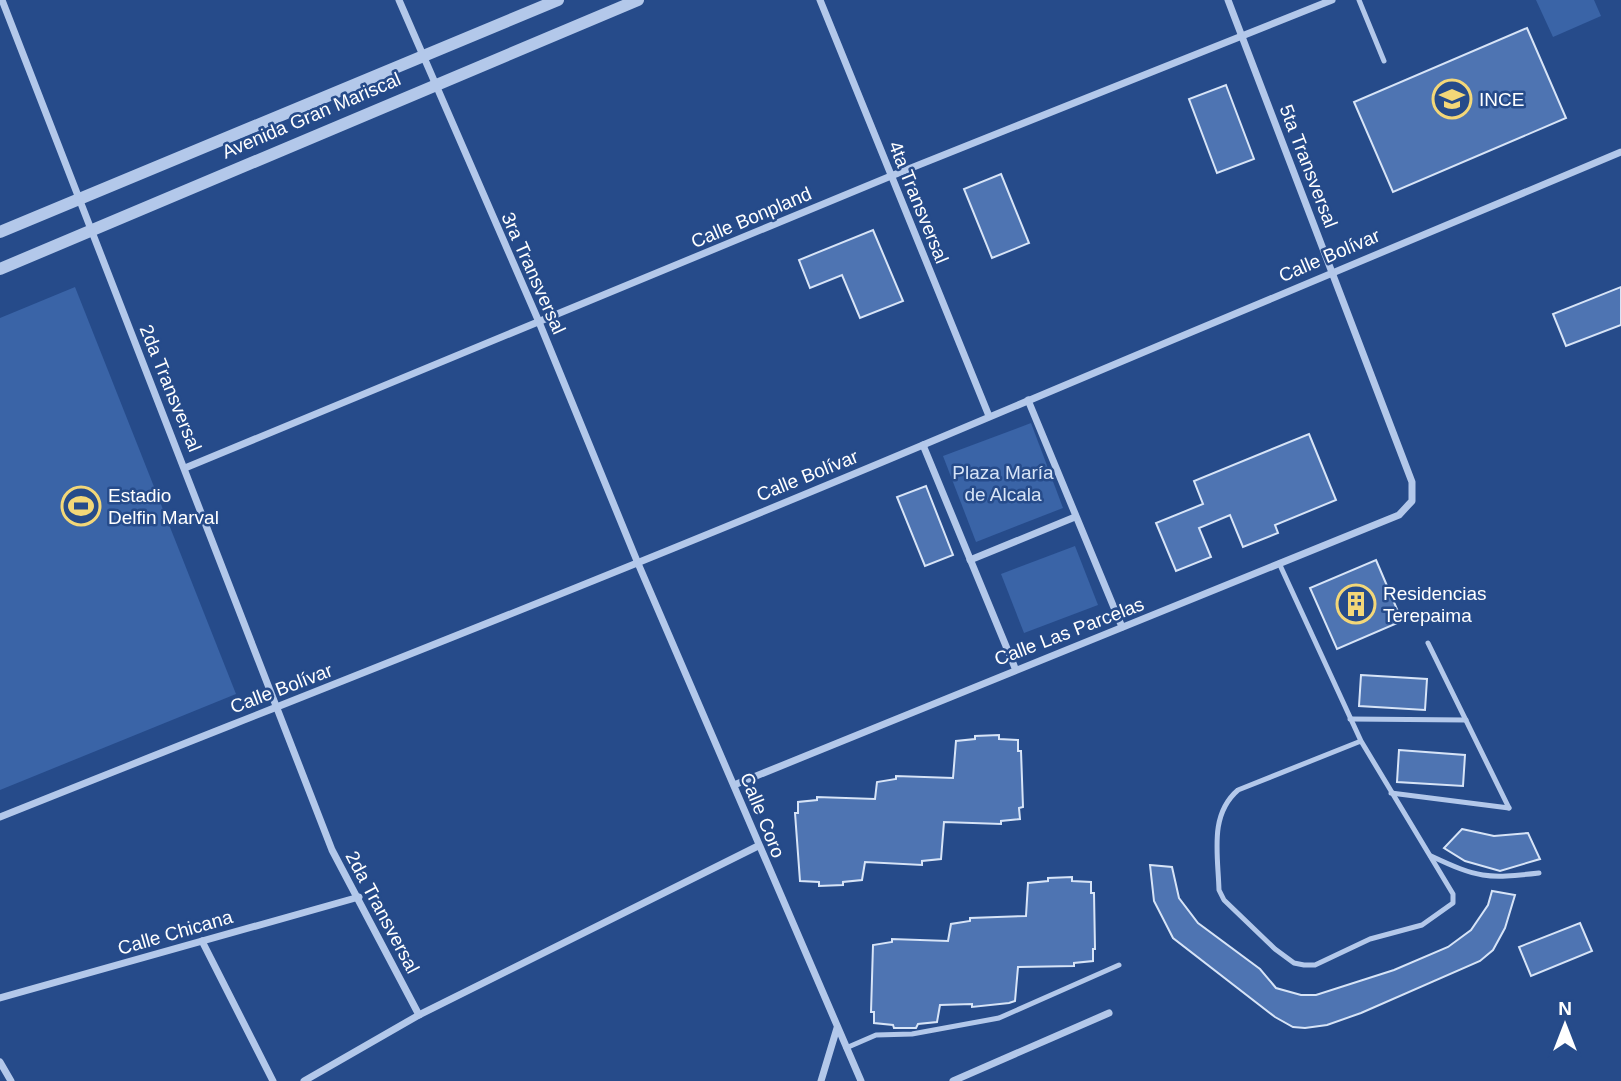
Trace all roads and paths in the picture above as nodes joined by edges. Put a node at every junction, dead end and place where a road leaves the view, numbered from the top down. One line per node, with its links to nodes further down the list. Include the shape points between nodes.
1 (2, 0): 15 (street, 2da Transversal)
2 (399, 0): 10 (street, 3ra Transversal)
3 (558, 0): 10 (street, Avenida Gran Mariscal)
4 (638, 0): 12 (street, Avenida Gran Mariscal)
5 (820, 0): 14 (street, 4ta Transversal)
6 (1228, 0): 9 (street, 5ta Transversal)
7 (1332, 0): 9 (street, Calle Bonpland)
8 (1359, 0): 11 (lane)
9 (1243, 34): 14 (street, Calle Bonpland); 19 (street, 5ta Transversal)
10 (421, 55): 12 (street, 3ra Transversal); 15 (street, Avenida Gran Mariscal)
11 (1384, 61)
12 (434, 85): 17 (street, Avenida Gran Mariscal, via 169,195); 20 (street, 3ra Transversal)
13 (1621, 152): 19 (street, Calle Bolívar)
14 (891, 176): 20 (street, Calle Bonpland); 22 (street, 4ta Transversal)
15 (81, 198): 16 (street, Avenida Gran Mariscal); 17 (street, 2da Transversal)
16 (0, 232)
17 (92, 232): 18 (street, Avenida Gran Mariscal); 24 (street, 2da Transversal)
18 (0, 269)
19 (1332, 271): 21 (street, Calle Bolívar); 25 (street, 5ta Transversal, via 1412,482)
20 (539, 322): 24 (street, Calle Bonpland); 28 (street, 3ra Transversal)
21 (1028, 400): 22 (street, Calle Bolívar); 26 (street)
22 (989, 416): 23 (street, Calle Bolívar)
23 (923, 445): 27 (street); 28 (street, Calle Bolívar)
24 (185, 468): 33 (street, 2da Transversal)
25 (1412, 501): 29 (street, Calle Las Parcelas, via 1399,515)
26 (1075, 517): 27 (street); 30 (street)
27 (970, 560): 32 (street)
28 (637, 561): 33 (street, Calle Bolívar); 37 (street, Calle Coro)
29 (1279, 563): 30 (street, Calle Las Parcelas); 34 (lane)
30 (1122, 627): 32 (street, Calle Las Parcelas)
31 (1428, 643): 35 (lane)
32 (1015, 668): 37 (street, Calle Las Parcelas)
33 (277, 706): 39 (street, Calle Bolívar); 43 (street, 2da Transversal, via 332,850)
34 (1350, 719): 35 (lane); 36 (lane)
35 (1466, 720): 38 (lane, via 1509,808)
36 (1361, 741): 38 (lane); 41 (lane, via 1238,790 1226,800 1218,830 1219,890 1224,900 1294,963 1315,965 1370,939 1422,925 1449,908 1453,894)
37 (734, 785): 40 (street, Calle Coro)
38 (1391, 793): 41 (lane)
39 (0, 817)
40 (758, 846): 48 (street); 49 (street, Calle Coro)
41 (1431, 856): 42 (lane, via 1474,876)
42 (1539, 873)
43 (359, 897): 44 (street, Calle Chicana); 48 (street, 2da Transversal)
44 (202, 941): 46 (street, Calle Chicana); 53 (street)
45 (1119, 965): 50 (lane, via 999,1018 912,1034 877,1035)
46 (0, 998)
47 (1109, 1013): 57 (street)
48 (419, 1015): 54 (street)
49 (837, 1027): 50 (street, Calle Coro); 55 (street)
50 (846, 1048): 56 (street, Calle Coro)
51 (0, 1062): 52 (street)
52 (11, 1081)
53 (273, 1081)
54 (304, 1081)
55 (821, 1081)
56 (860, 1081)
57 (953, 1081)

